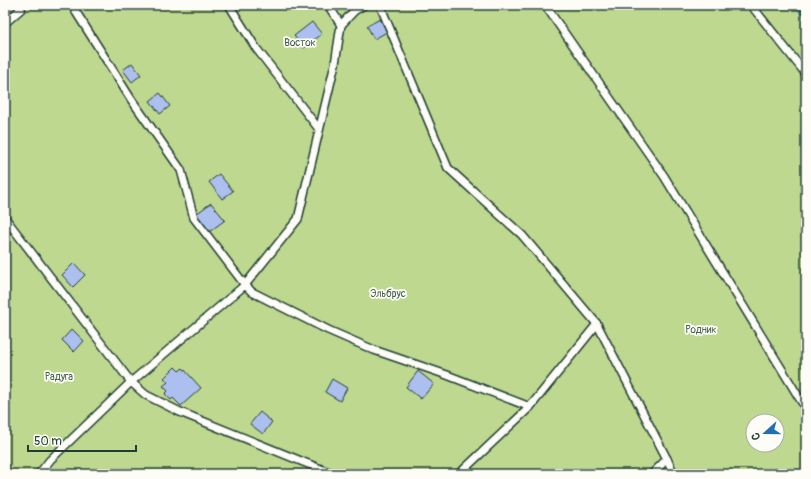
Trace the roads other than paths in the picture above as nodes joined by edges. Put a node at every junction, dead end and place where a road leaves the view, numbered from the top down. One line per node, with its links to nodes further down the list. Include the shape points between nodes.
1 (18, 5): 9 (lane, via 21,9)
2 (74, 5): 14 (lane, via 131,99 181,170 194,218)
3 (229, 5): 12 (lane, via 256,48)
4 (328, 5): 10 (lane)
5 (364, 5): 10 (lane, via 354,11)
6 (380, 5): 15 (lane, via 448,168 522,235)
7 (545, 5): 18 (lane, via 664,176)
8 (751, 5): 11 (lane)
9 (5, 23)
10 (341, 25): 12 (lane, via 335,64)
11 (806, 74)
12 (319, 129): 14 (lane, via 298,219)
13 (5, 218): 16 (lane)
14 (245, 285): 16 (lane); 17 (lane, via 252,292 374,350)
15 (597, 324): 17 (lane); 19 (lane)
16 (131, 382): 20 (lane, via 50,460); 21 (lane, via 146,396 180,412)
17 (530, 407): 22 (lane)
18 (806, 409)
19 (668, 459): 23 (lane); 24 (lane)
20 (39, 474)
21 (333, 474)
22 (459, 474)
23 (652, 474)
24 (674, 474)

